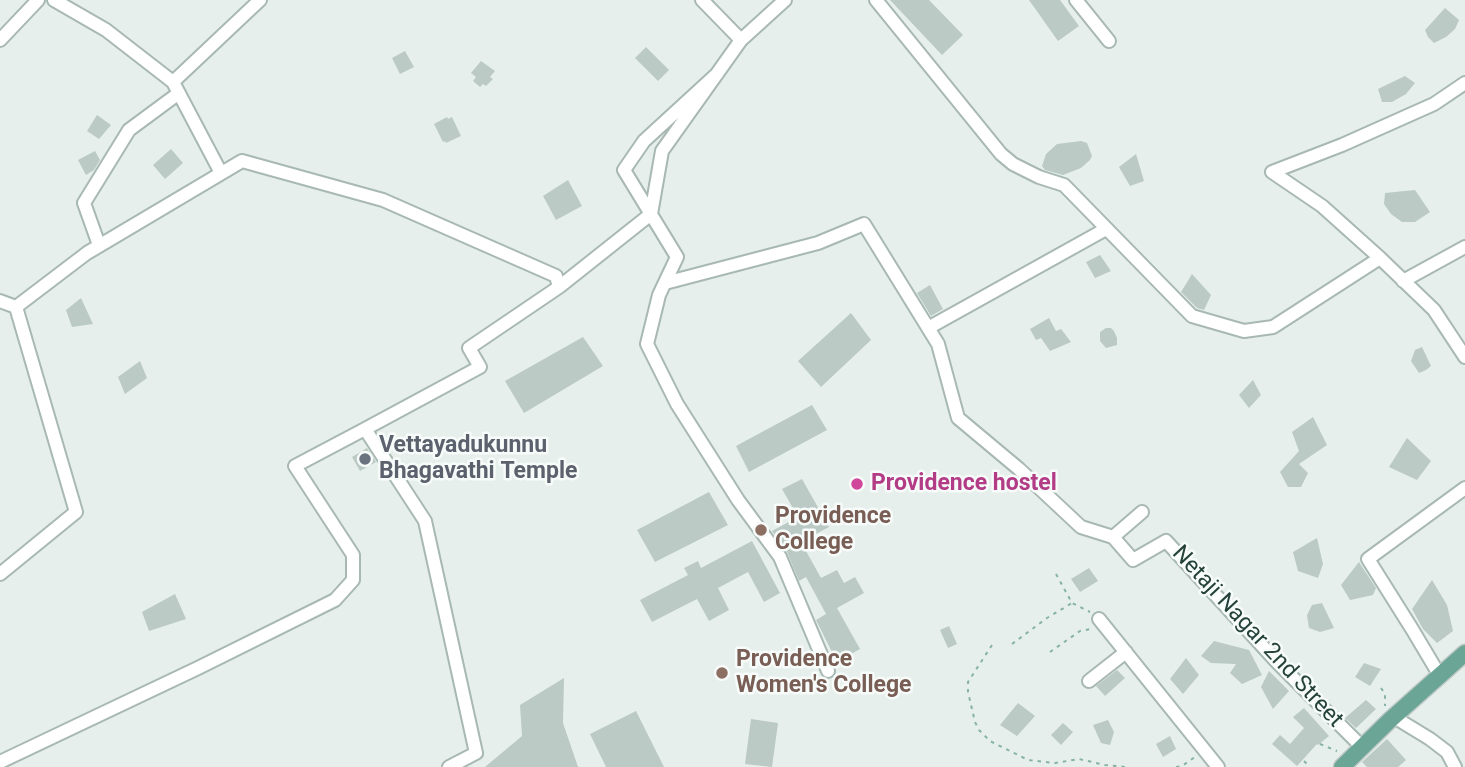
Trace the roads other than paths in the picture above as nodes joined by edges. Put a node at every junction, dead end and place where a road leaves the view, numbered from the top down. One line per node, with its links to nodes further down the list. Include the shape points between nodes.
1 (38, 0): 8 (street)
2 (54, 0): 13 (street, via 106,30)
3 (260, 0): 13 (street)
4 (702, 0): 9 (street)
5 (785, 0): 9 (street)
6 (876, 0): 16 (street, via 1001,154 1064,186)
7 (1076, 0): 10 (street)
8 (0, 40)
9 (741, 40): 11 (street)
10 (1109, 41)
11 (716, 74): 15 (street, via 662,151); 15 (street, via 644,141 624,170)
12 (1465, 83): 19 (street, via 1434,104 1272,172 1322,206)
13 (176, 88): 14 (street); 17 (street, via 129,130 84,203)
14 (221, 173): 17 (street); 22 (street, via 242,161 383,200 556,276)
15 (651, 214): 21 (street, via 677,257); 22 (street)
16 (1106, 229): 19 (street, via 1192,316 1244,331 1273,327); 25 (street)
17 (99, 245): 24 (street)
18 (1465, 247): 20 (street)
19 (1380, 258): 20 (street)
20 (1403, 281): 26 (street, via 1434,310)
21 (665, 284): 25 (street, Netaji Nagar 2nd Street, via 818,243 864,224); 35 (street, via 647,344 677,404 780,557)
22 (559, 287): 27 (street, via 469,348 480,367)
23 (0, 302): 24 (street)
24 (16, 307): 31 (street, via 76,512)
25 (928, 328): 30 (street, Netaji Nagar 2nd Street, via 938,344 958,418 1081,527)
26 (1465, 357)
27 (365, 429): 40 (street, via 295,467 353,555 354,580 335,600); 42 (street, via 425,521 476,753)
28 (1465, 488): 36 (street, via 1368,559)
29 (1142, 512): 30 (street)
30 (1113, 537): 39 (street, Netaji Nagar 2nd Street, via 1133,560 1166,541)
31 (0, 574)
32 (1100, 619): 33 (street)
33 (1126, 652): 37 (street); 43 (street)
34 (1465, 653): 36 (main road)
35 (828, 671)
36 (1440, 676): 38 (main road)
37 (1089, 681)
38 (1392, 719): 39 (main road); 44 (street, via 1430,739 1447,752)
39 (1362, 747): 41 (main road)
40 (0, 762)
41 (1346, 763)
42 (449, 767)
43 (1218, 767)
44 (1455, 767)

